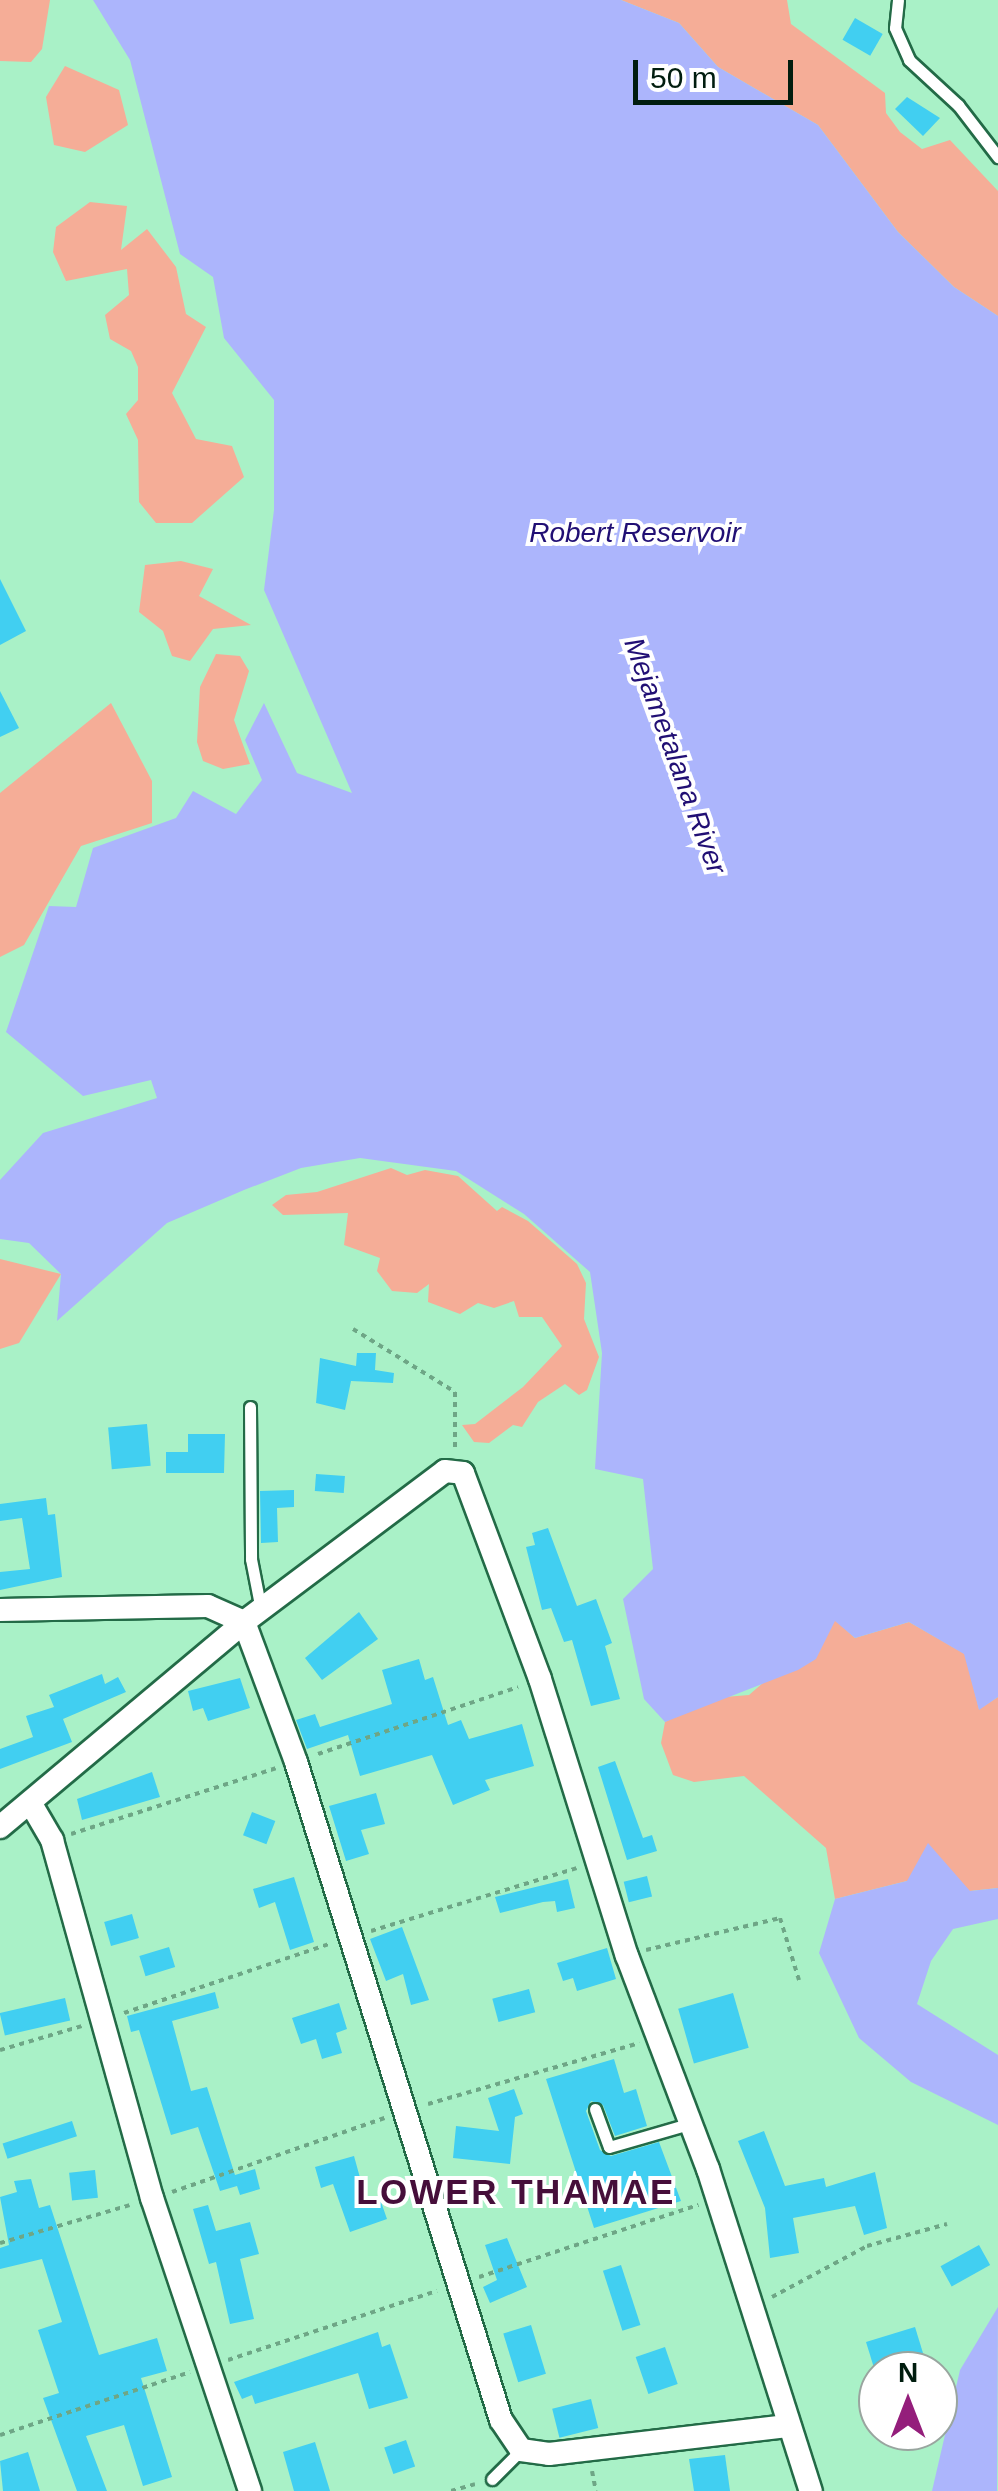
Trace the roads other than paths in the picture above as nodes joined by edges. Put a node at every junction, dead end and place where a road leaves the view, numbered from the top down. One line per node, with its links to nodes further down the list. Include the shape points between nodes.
1 (898, 0): 2 (lane, via 895,28 909,60 958,104)
2 (998, 157)
3 (250, 1407): 5 (lane)
4 (0, 1610): 5 (street, via 208,1606)
5 (253, 1616): 6 (street); 9 (street, via 454,1469 469,1481 627,1956); 11 (street, via 501,2420)
6 (31, 1804): 7 (street); 13 (street, via 52,1840 107,2018 152,2198)
7 (0, 1826)
8 (595, 2109): 9 (lane, via 609,2147)
9 (692, 2123): 10 (street)
10 (789, 2426): 11 (street, via 549,2454); 14 (street)
11 (521, 2450): 12 (lane)
12 (492, 2479)
13 (250, 2491)
14 (811, 2491)

